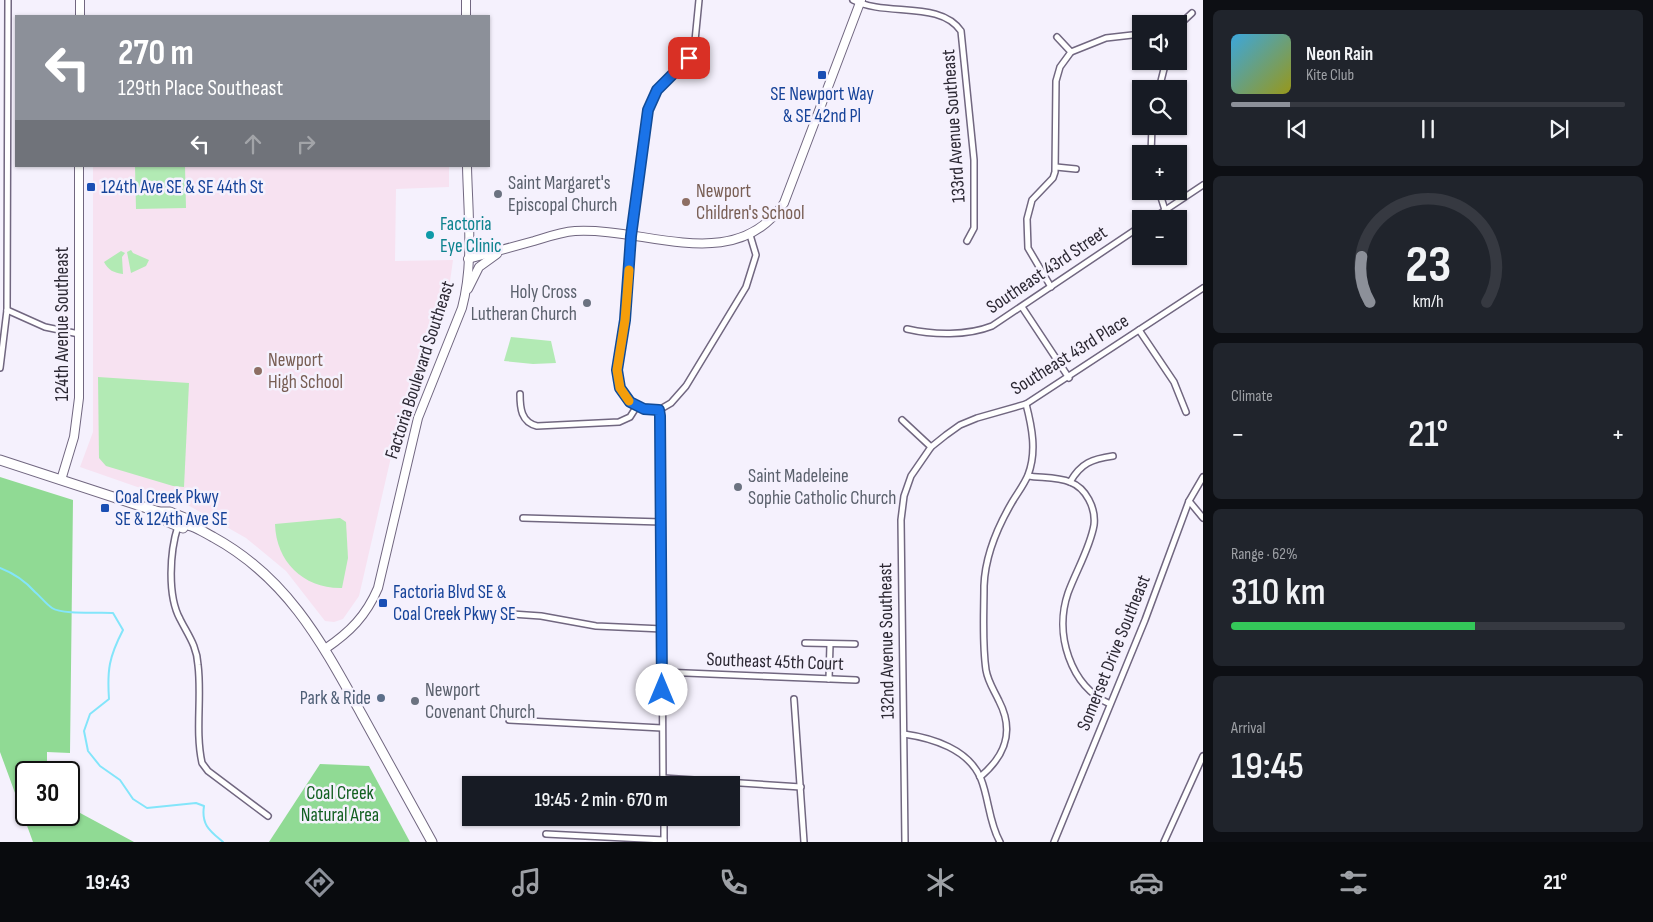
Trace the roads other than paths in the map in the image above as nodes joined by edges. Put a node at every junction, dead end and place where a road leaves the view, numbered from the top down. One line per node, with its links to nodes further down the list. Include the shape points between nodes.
1 (8, 0): 18 (street)
2 (80, 0): 7 (main road)
3 (466, 0): 8 (main road)
4 (699, 0): 24 (street, via 694,51 657,90 648,110)
5 (858, 1): 23 (main road, via 786,197 771,219); 25 (street, 133rd Avenue Southeast, via 869,7 928,10 945,14 957,24 963,38 974,187 974,228)
6 (1192, 13): 9 (street)
7 (80, 15)
8 (466, 15)
9 (1187, 18)
10 (1132, 35): 12 (street, via 1106,38)
11 (1058, 37): 12 (street)
12 (1070, 52): 15 (street, via 1060,67 1056,82)
13 (79, 167): 35 (main road, 124th Avenue Southeast)
14 (467, 167): 27 (main road, Factoria Boulevard Southeast)
15 (1056, 167): 16 (street); 28 (street, via 1053,178 1032,200 1027,219 1028,248)
16 (1076, 169)
17 (0, 184): 18 (street)
18 (8, 184): 32 (street)
19 (1203, 186): 21 (street)
20 (1161, 200): 21 (street)
21 (1165, 210)
22 (1132, 232): 28 (street, Southeast 43rd Street)
23 (750, 235): 24 (main road, via 723,243); 41 (street, via 756,262 746,288 686,386)
24 (631, 236): 26 (main road, via 574,231); 40 (street, via 617,380 624,396)
25 (967, 241)
26 (507, 248): 27 (main road); 30 (main road, via 482,264)
27 (468, 259): 30 (main road, Factoria Boulevard Southeast)
28 (1051, 287): 31 (street, Southeast 43rd Street)
29 (1203, 288): 34 (street, Southeast 43rd Place)
30 (465, 294): 63 (main road, Factoria Boulevard Southeast, via 418,418 372,604 355,626)
31 (1022, 307): 33 (street, Southeast 43rd Street, via 992,326 974,331 920,332); 37 (street)
32 (7, 310): 35 (street, via 45,327); 36 (street)
33 (907, 329)
34 (1139, 330): 37 (street, Southeast 43rd Place); 42 (street, via 1174,382)
35 (79, 334): 49 (main road, 124th Avenue Southeast, via 76,428)
36 (0, 368)
37 (1069, 378): 39 (street, Southeast 43rd Place)
38 (520, 394): 40 (street, via 523,417 537,426 619,422 630,416)
39 (1026, 404): 44 (street, Southeast 43rd Place, via 960,425); 47 (street, via 1033,436)
40 (637, 406): 41 (street)
41 (659, 410): 55 (street)
42 (1186, 412)
43 (902, 420): 44 (street)
44 (931, 447): 71 (street, 132nd Avenue Southeast, via 911,476 901,520)
45 (1113, 456): 50 (street, via 1082,465)
46 (0, 460): 49 (main road)
47 (1028, 476): 50 (street); 74 (street, via 999,525 986,565 986,669 1005,716 1007,730 1001,755 995,765)
48 (1203, 477): 51 (street, Somerset Drive Southeast)
49 (61, 480): 52 (main road)
50 (1070, 482): 68 (street, via 1088,497 1094,526 1067,595 1065,642 1069,660 1080,681 1090,693)
51 (1189, 502): 54 (street); 68 (street, Somerset Drive Southeast)
52 (160, 512): 56 (main road, via 168,522); 57 (main road, via 170,512 198,523 232,543)
53 (523, 518): 55 (street)
54 (1203, 518)
55 (662, 522): 59 (street)
56 (178, 526): 57 (main road, via 192,526); 77 (street, via 172,555 173,593 177,612 197,656 202,763)
57 (235, 550): 63 (main road, via 278,586 301,612)
58 (512, 614): 59 (street, via 596,626)
59 (663, 629): 64 (street)
60 (805, 643): 61 (street)
61 (830, 644): 62 (street); 65 (street)
62 (855, 644)
63 (325, 648): 82 (main road)
64 (662, 672): 65 (street, Southeast 45th Court); 70 (street)
65 (829, 679): 66 (street, Southeast 45th Court)
66 (856, 680)
67 (794, 699): 76 (street)
68 (1110, 704): 87 (street, Somerset Drive Southeast)
69 (509, 720): 70 (street)
70 (662, 728): 73 (street)
71 (904, 734): 74 (street, via 924,737 946,746); 85 (street, 132nd Avenue Southeast)
72 (1203, 756): 88 (street)
73 (663, 776)
74 (980, 777): 86 (street)
75 (740, 783): 76 (street)
76 (801, 787): 84 (street)
77 (268, 816)
78 (664, 826): 81 (street)
79 (546, 834): 80 (street)
80 (560, 835): 81 (street); 83 (street)
81 (664, 841)
82 (432, 842)
83 (559, 842)
84 (804, 842)
85 (905, 842)
86 (999, 842)
87 (1054, 842)
88 (1164, 842)

